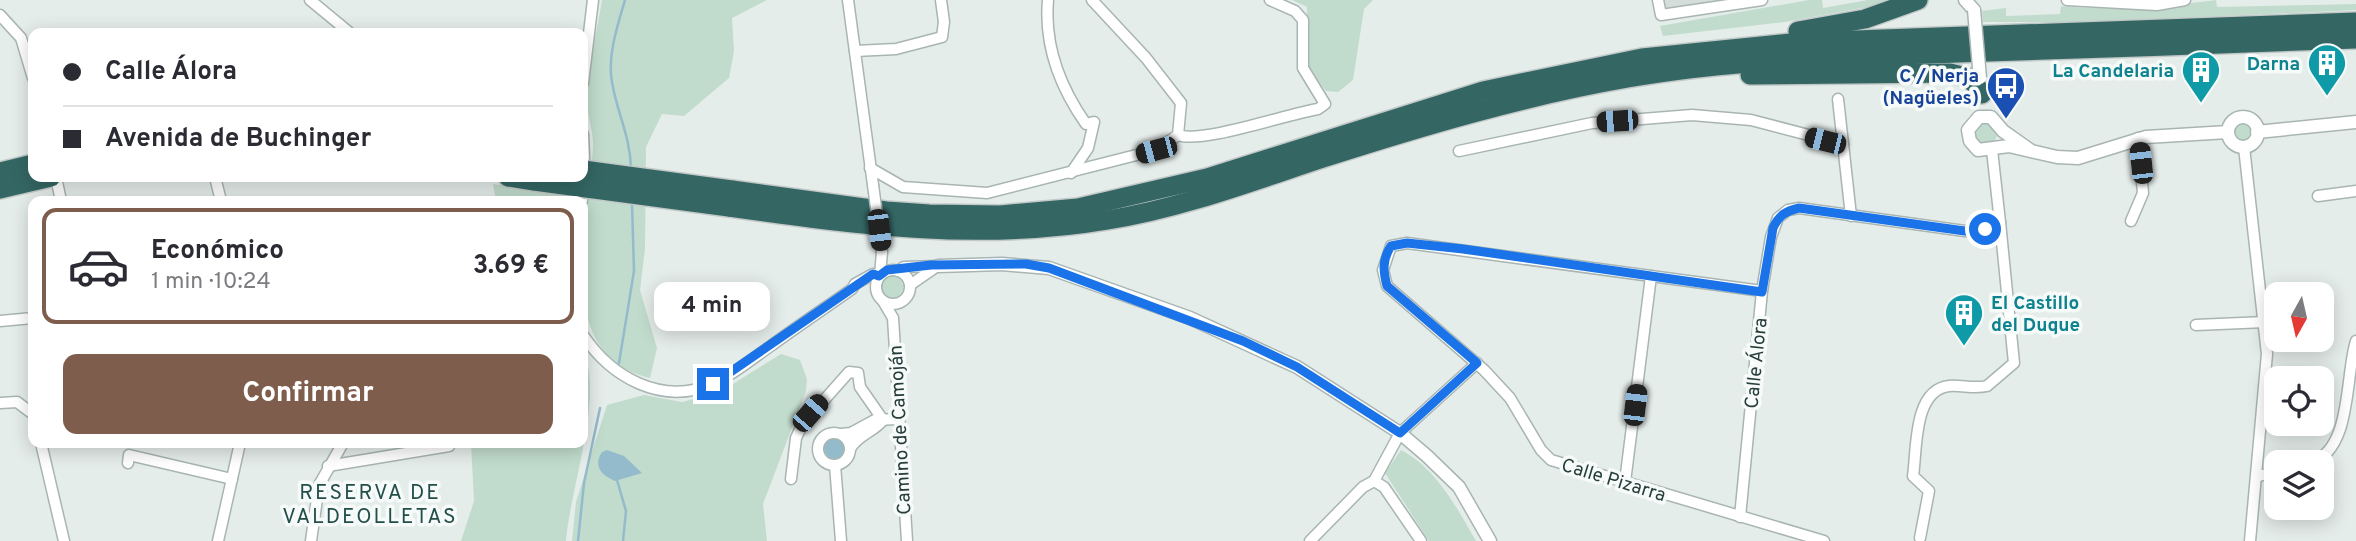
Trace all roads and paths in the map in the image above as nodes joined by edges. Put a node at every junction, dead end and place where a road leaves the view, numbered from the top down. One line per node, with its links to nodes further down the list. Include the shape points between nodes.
1 (310, 0): 16 (street)
2 (593, 0): 18 (street)
3 (848, 0): 20 (street)
4 (941, 0): 20 (street, via 942,37 896,49)
5 (1048, 0): 41 (street, via 1046,36 1056,66 1073,106 1086,124 1094,122 1088,148)
6 (1092, 0): 30 (street, via 1181,103)
7 (1270, 0): 30 (street, via 1296,11 1303,20 1303,68 1325,104 1188,139)
8 (1658, 0): 9 (street, via 1661,15)
9 (1762, 0)
10 (1918, 0): 19 (highway, via 1865,19 1768,35)
11 (2067, 0): 12 (street, via 2157,5)
12 (2185, 0)
13 (1971, 3): 23 (street, bridge)
14 (0, 15): 21 (street, via 21,38)
15 (2356, 22): 19 (highway)
16 (341, 28)
17 (2356, 39): 22 (highway, via 1803,59)
18 (588, 42)
19 (1737, 46): 47 (highway, via 1629,60 1483,91 1207,178 1078,208 1000,215 919,213)
20 (855, 51): 38 (street)
21 (28, 61)
22 (1686, 70): 23 (highway, via 1717,75 1950,73); 47 (highway, via 1577,87 1484,110 1187,202 1098,222 1001,232 928,231 863,226)
23 (1981, 86): 25 (street)
24 (1838, 99): 32 (street)
25 (1985, 116): 27 (street, via 1997,120); 34 (street, via 1974,120 1968,135 1978,150)
26 (2356, 122): 29 (street)
27 (2003, 131): 34 (street); 35 (street)
28 (2228, 132): 29 (street, via 2234,121 2242,118 2251,120); 31 (street); 33 (street, via 2231,142)
29 (2257, 132): 33 (street)
30 (1178, 135): 41 (street, via 1156,150)
31 (2138, 138): 35 (street, via 2078,158); 49 (street, via 2143,193)
32 (1843, 144): 36 (street, via 1751,120 1692,115 1592,123); 48 (street)
33 (2244, 147): 61 (street)
34 (1994, 149): 35 (street); 50 (street)
35 (2030, 150)
36 (1459, 151)
37 (28, 165): 40 (highway)
38 (870, 168): 41 (street, via 903,187 974,193); 51 (street, bridge)
39 (588, 171): 47 (highway, bridge)
40 (0, 172)
41 (1071, 173)
42 (31, 182): 44 (highway)
43 (545, 182): 47 (highway, bridge)
44 (0, 189)
45 (2356, 191): 46 (street)
46 (2318, 196)
47 (731, 199)
48 (1851, 216): 50 (street, Calle Álora, via 1972,232); 58 (street, Calle Álora, via 1799,208 1778,218 1770,237)
49 (2132, 221)
50 (2000, 222): 93 (street, via 2014,363 1987,386 1947,386 1926,401 1913,476 1929,491)
51 (881, 252): 53 (street); 54 (street)
52 (938, 266): 53 (street); 56 (street); 75 (street, via 1026,264 1049,268 1190,318 1297,367)
53 (897, 270): 54 (street); 56 (street)
54 (879, 275): 57 (street, via 868,276); 59 (street, via 875,287)
55 (1651, 276): 58 (street, Calle Pizarra); 70 (street, Calle Pizarra, via 1463,249 1407,243 1391,246 1383,270 1387,286); 91 (street)
56 (910, 285): 60 (street)
57 (852, 289): 59 (street); 67 (street, via 730,374 698,388 666,391 635,383 610,368)
58 (1762, 292): 92 (street, Calle Álora)
59 (880, 298): 60 (street); 62 (street, Camino de Camoján)
60 (900, 302): 62 (street, Camino de Camoján)
61 (2264, 314)
62 (893, 318): 73 (street, Camino de Camoján)
63 (28, 319): 64 (street)
64 (0, 321)
65 (2264, 322): 66 (street)
66 (2196, 325)
67 (588, 341)
68 (2356, 341): 82 (street, via 2337,441)
69 (2265, 352): 87 (street)
70 (1477, 363): 75 (street); 91 (street, Calle Pizarra, via 1510,398 1551,460)
71 (0, 403): 72 (street, via 17,402)
72 (28, 410)
73 (897, 419): 74 (street); 98 (street, Camino de Camoján)
74 (883, 420): 76 (street); 81 (street); 89 (street, via 860,387 858,373 850,371 802,425)
75 (1400, 433): 90 (street); 101 (street, via 1459,487)
76 (841, 434): 81 (street); 84 (street, via 828,434 819,444 821,457)
77 (42, 448): 94 (street)
78 (239, 448): 88 (street)
79 (339, 448): 85 (street)
80 (437, 448): 85 (street)
81 (850, 449): 84 (street, via 845,461)
82 (2330, 450)
83 (128, 463): 88 (street, via 129,455)
84 (835, 464): 97 (street)
85 (328, 466): 96 (street, via 320,485)
86 (2264, 475): 87 (street)
87 (2258, 476): 103 (street)
88 (232, 479): 95 (street)
89 (791, 479)
90 (1374, 481): 99 (street); 100 (street, via 1384,487)
91 (1625, 482): 92 (street, Calle Pizarra)
92 (1740, 517): 102 (street, Calle Pizarra)
93 (1920, 538)
94 (64, 541)
95 (218, 541)
96 (311, 541)
97 (841, 541)
98 (907, 541)
99 (1310, 541)
100 (1421, 541)
101 (1490, 541)
102 (1825, 541)
103 (2250, 541)

